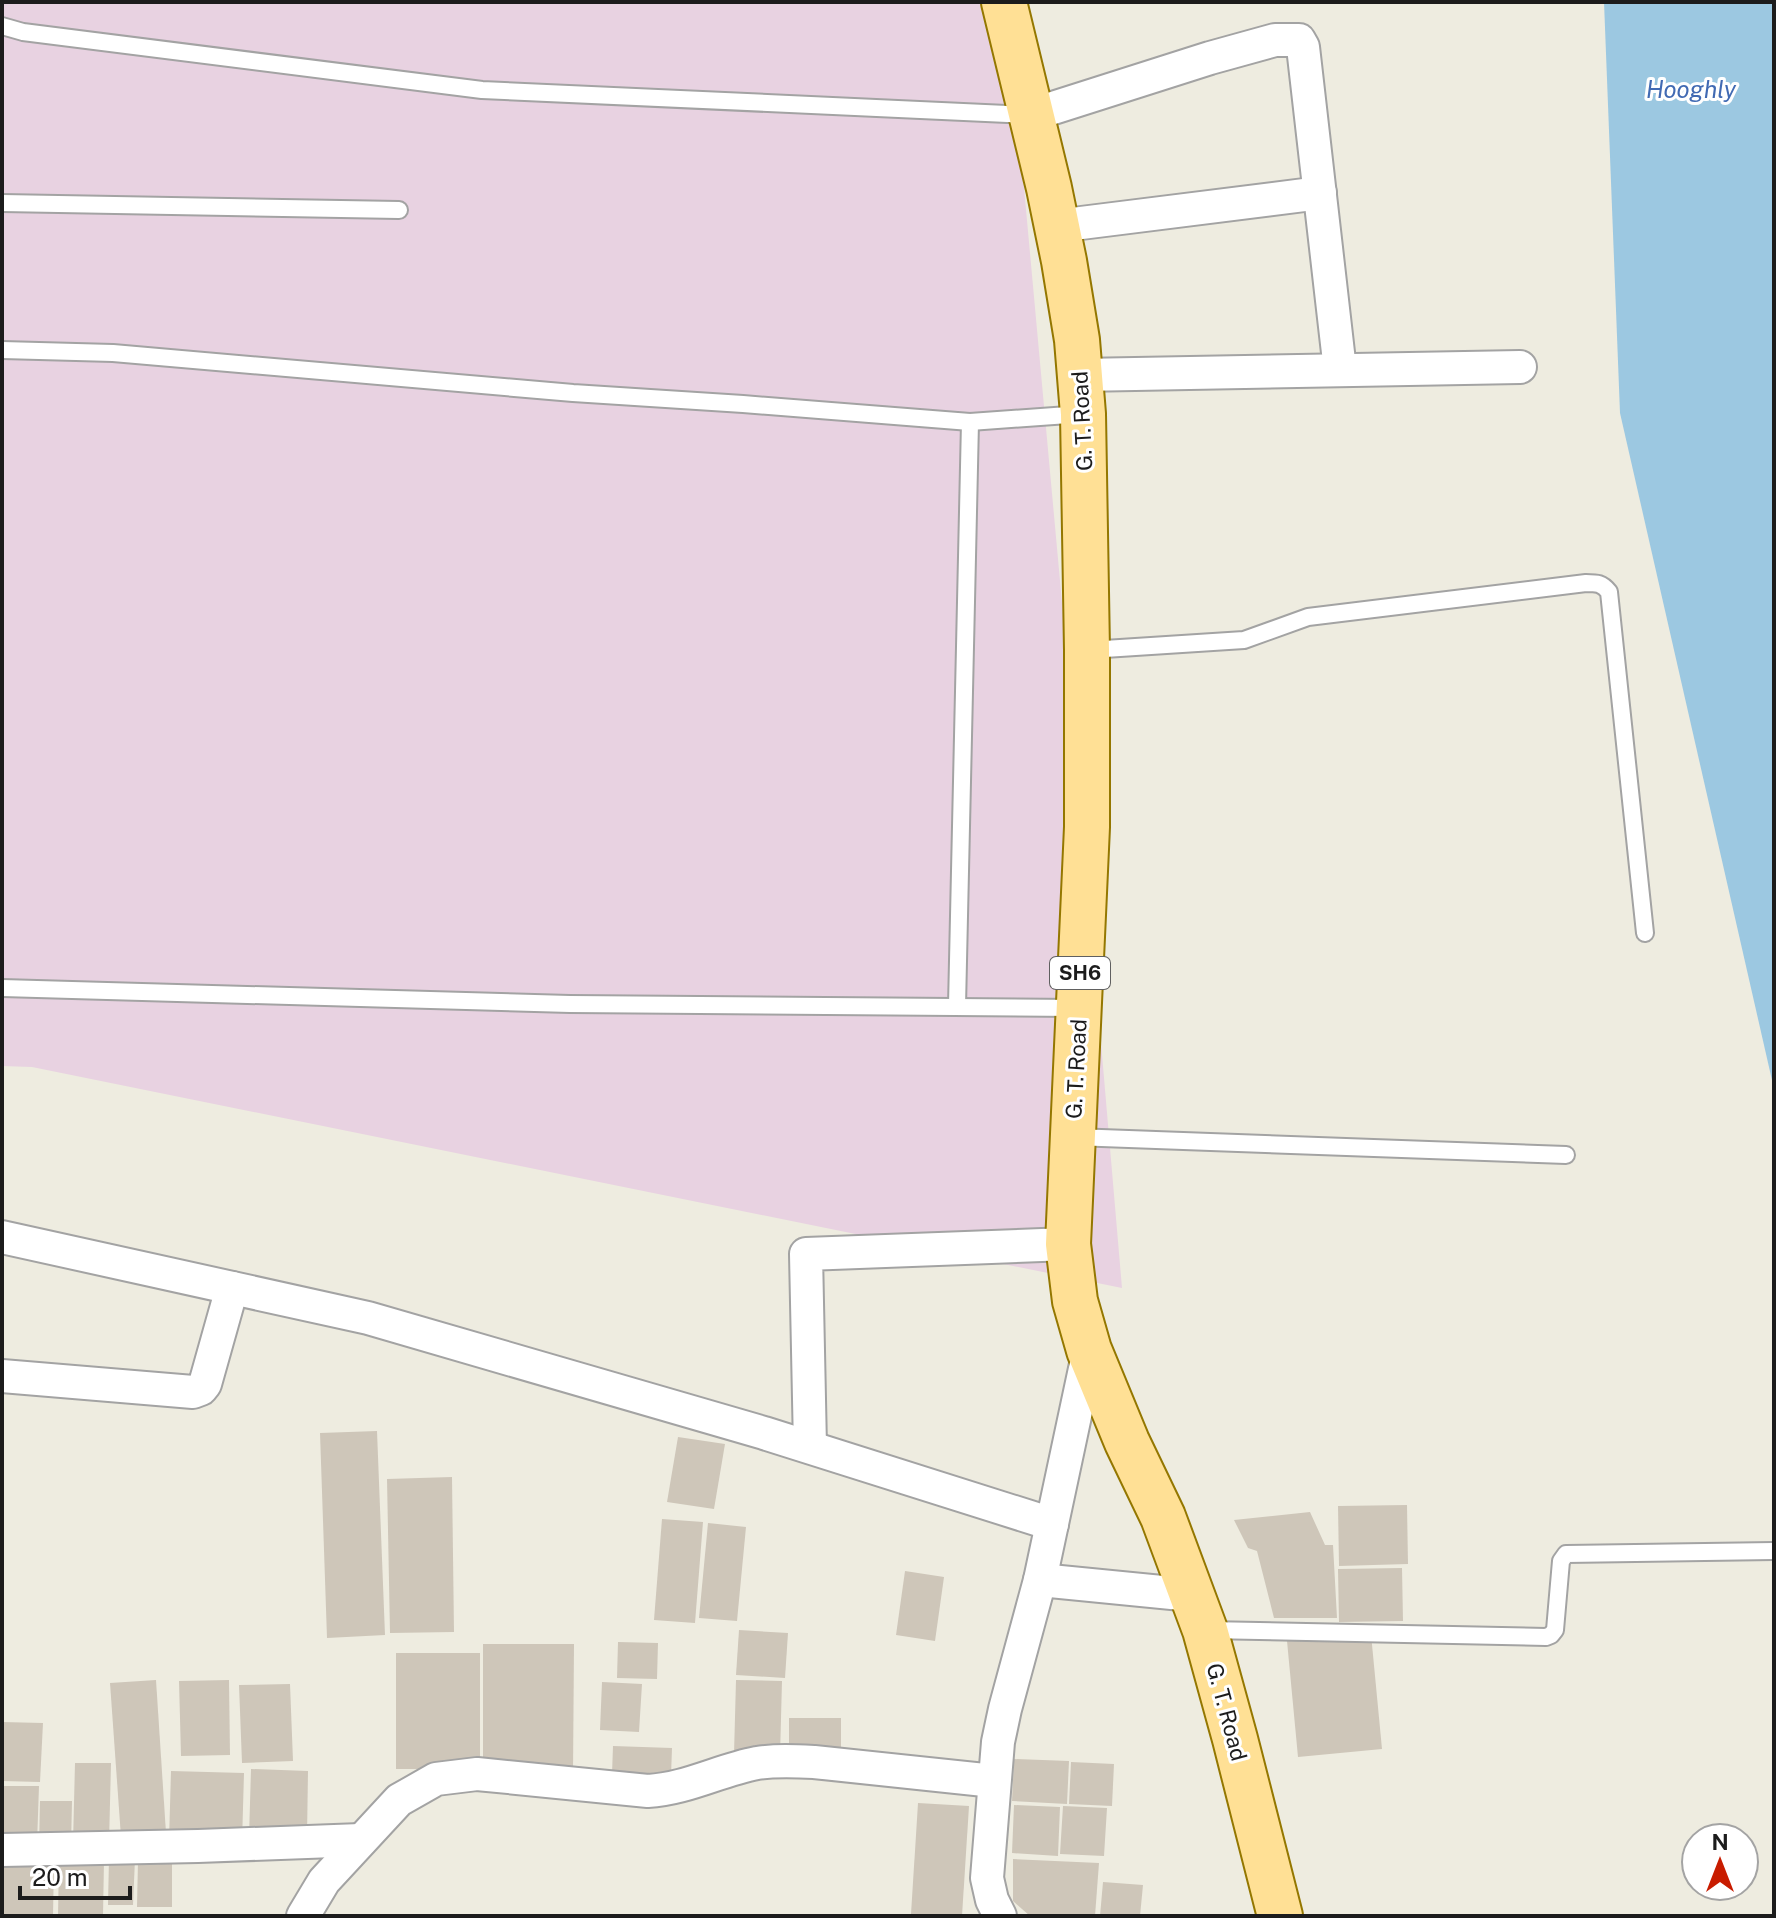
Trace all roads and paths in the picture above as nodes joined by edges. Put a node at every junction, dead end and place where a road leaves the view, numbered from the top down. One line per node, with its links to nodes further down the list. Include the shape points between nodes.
1 (1004, 2): 3 (main road, G. T. Road / SH6)
2 (2, 26): 3 (lane, via 482,90)
3 (1031, 115): 4 (street, via 1262,43 1299,40); 7 (main road, G. T. Road / SH6)
4 (1320, 193): 7 (street); 10 (street)
5 (2, 203): 6 (lane)
6 (399, 210)
7 (1057, 226): 11 (main road, G. T. Road / SH6)
8 (2, 350): 12 (lane, via 113,353)
9 (1520, 367): 10 (street)
10 (1340, 370): 11 (street)
11 (1082, 395): 12 (lane); 13 (main road, G. T. Road / SH6)
12 (970, 422): 16 (lane)
13 (1087, 650): 14 (lane, via 1244,640 1308,617 1586,583 1605,586); 17 (main road, G. T. Road / SH6, via 1087,827)
14 (1645, 933)
15 (2, 988): 16 (lane, via 570,1004)
16 (957, 1006): 17 (lane)
17 (1078, 1008): 18 (main road, G. T. Road / SH6)
18 (1072, 1137): 19 (lane); 21 (main road, G. T. Road / SH6)
19 (1566, 1155)
20 (2, 1237): 22 (street)
21 (1068, 1244): 23 (main road, G. T. Road / SH6, via 1075,1301); 25 (street, via 806,1254)
22 (232, 1288): 24 (street, via 201,1389); 25 (street, via 368,1318)
23 (1089, 1350): 26 (street); 29 (main road, G. T. Road / SH6, via 1163,1517)
24 (2, 1376)
25 (810, 1447): 26 (street)
26 (1052, 1524): 28 (street)
27 (1774, 1551): 29 (lane, via 1566,1554 1555,1630 1546,1637)
28 (1040, 1580): 29 (street); 30 (street, via 1005,1709)
29 (1198, 1612): 35 (main road, G. T. Road / SH6)
30 (994, 1781): 31 (street, via 785,1761 757,1763 648,1791 460,1775 436,1779 399,1800); 34 (street, via 987,1878)
31 (361, 1840): 32 (street); 33 (street, via 324,1881)
32 (2, 1850)
33 (303, 1916)
34 (1000, 1916)
35 (1280, 1916)

